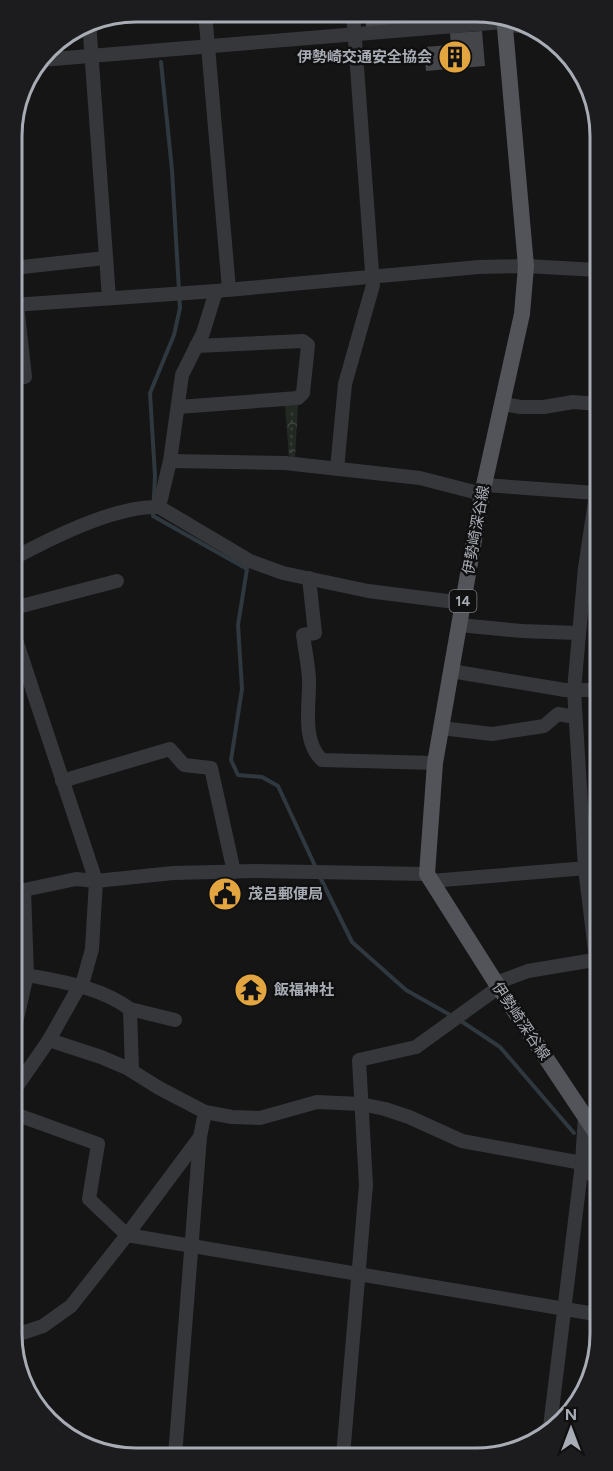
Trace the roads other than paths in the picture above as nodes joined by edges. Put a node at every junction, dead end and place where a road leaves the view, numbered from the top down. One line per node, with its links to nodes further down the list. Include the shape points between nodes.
1 (207, 23): 7 (street)
2 (354, 23): 6 (street)
3 (481, 23): 6 (street)
4 (505, 27): 11 (main road, 伊勢崎深谷線 / 14)
5 (90, 32): 8 (street)
6 (355, 34): 7 (street); 14 (street)
7 (208, 47): 8 (street); 15 (street)
8 (93, 56): 9 (street); 10 (street)
9 (53, 59)
10 (105, 258): 12 (street); 16 (street)
11 (526, 266): 13 (street); 14 (street); 22 (main road, 伊勢崎深谷線 / 14, via 522,314)
12 (23, 267)
13 (590, 270)
14 (373, 276): 15 (street); 25 (street, via 345,384)
15 (222, 290): 16 (street); 18 (street)
16 (109, 298): 17 (street)
17 (23, 304)
18 (196, 346): 23 (street, via 182,375); 23 (street, via 303,341 308,345 303,393 298,398)
19 (23, 367): 20 (street)
20 (24, 377)
21 (590, 403): 22 (street, via 544,407)
22 (502, 404): 27 (main road, 伊勢崎深谷線 / 14)
23 (178, 407): 24 (street)
24 (170, 461): 25 (street); 28 (street)
25 (337, 469): 27 (street)
26 (590, 487): 27 (street)
27 (483, 489): 33 (main road, 伊勢崎深谷線 / 14)
28 (159, 507): 29 (street, via 105,517); 31 (street, via 249,561)
29 (23, 553)
30 (590, 577): 36 (street)
31 (309, 578): 33 (street, via 368,591); 43 (street, via 315,633 303,635 309,677 309,735 317,756 322,760)
32 (117, 581): 34 (street)
33 (463, 603): 35 (main road, 伊勢崎深谷線 / 14)
34 (23, 606)
35 (459, 625): 36 (street); 38 (main road, 伊勢崎深谷線 / 14)
36 (578, 633): 39 (street)
37 (23, 660): 44 (street)
38 (451, 671): 39 (street); 42 (main road, 伊勢崎深谷線 / 14)
39 (574, 690): 40 (street); 41 (street)
40 (590, 690)
41 (575, 717): 42 (street, via 558,714 544,726 492,734); 45 (street)
42 (441, 728): 43 (main road, 伊勢崎深谷線 / 14)
43 (435, 763): 48 (main road, 伊勢崎深谷線 / 14)
44 (62, 781): 47 (street, via 170,749 184,765 211,768); 49 (street)
45 (585, 868): 46 (street); 48 (street); 51 (street)
46 (590, 868)
47 (234, 872): 48 (street); 49 (street)
48 (429, 877): 56 (main road, 伊勢崎深谷線)
49 (96, 881): 50 (street, via 76,879); 55 (street, via 92,949)
50 (22, 889)
51 (590, 903)
52 (22, 925): 54 (street)
53 (590, 960): 56 (street, via 528,971)
54 (27, 975): 55 (street); 57 (street)
55 (82, 985): 58 (street); 60 (street)
56 (497, 985): 63 (street, via 416,1047 359,1060); 65 (main road, 伊勢崎深谷線)
57 (22, 995)
58 (130, 1009): 59 (street); 61 (street)
59 (176, 1020)
60 (49, 1040): 61 (street); 62 (street)
61 (132, 1070): 64 (street)
62 (22, 1079)
63 (361, 1104): 64 (street, via 317,1102 260,1118); 69 (street, via 385,1108 462,1141); 73 (street, via 366,1185)
64 (205, 1112): 68 (street)
65 (585, 1116): 67 (main road, 伊勢崎深谷線); 69 (street)
66 (22, 1117): 71 (street, via 98,1144 89,1199)
67 (590, 1124)
68 (200, 1137): 71 (street); 72 (street)
69 (581, 1167): 70 (street); 74 (street)
70 (590, 1172)
71 (127, 1235): 72 (street); 76 (street, via 70,1306 43,1326)
72 (193, 1245): 73 (street); 78 (street)
73 (357, 1274): 74 (street); 79 (street)
74 (563, 1309): 75 (street); 77 (street)
75 (590, 1313)
76 (22, 1333)
77 (553, 1399)
78 (176, 1448)
79 (344, 1448)

